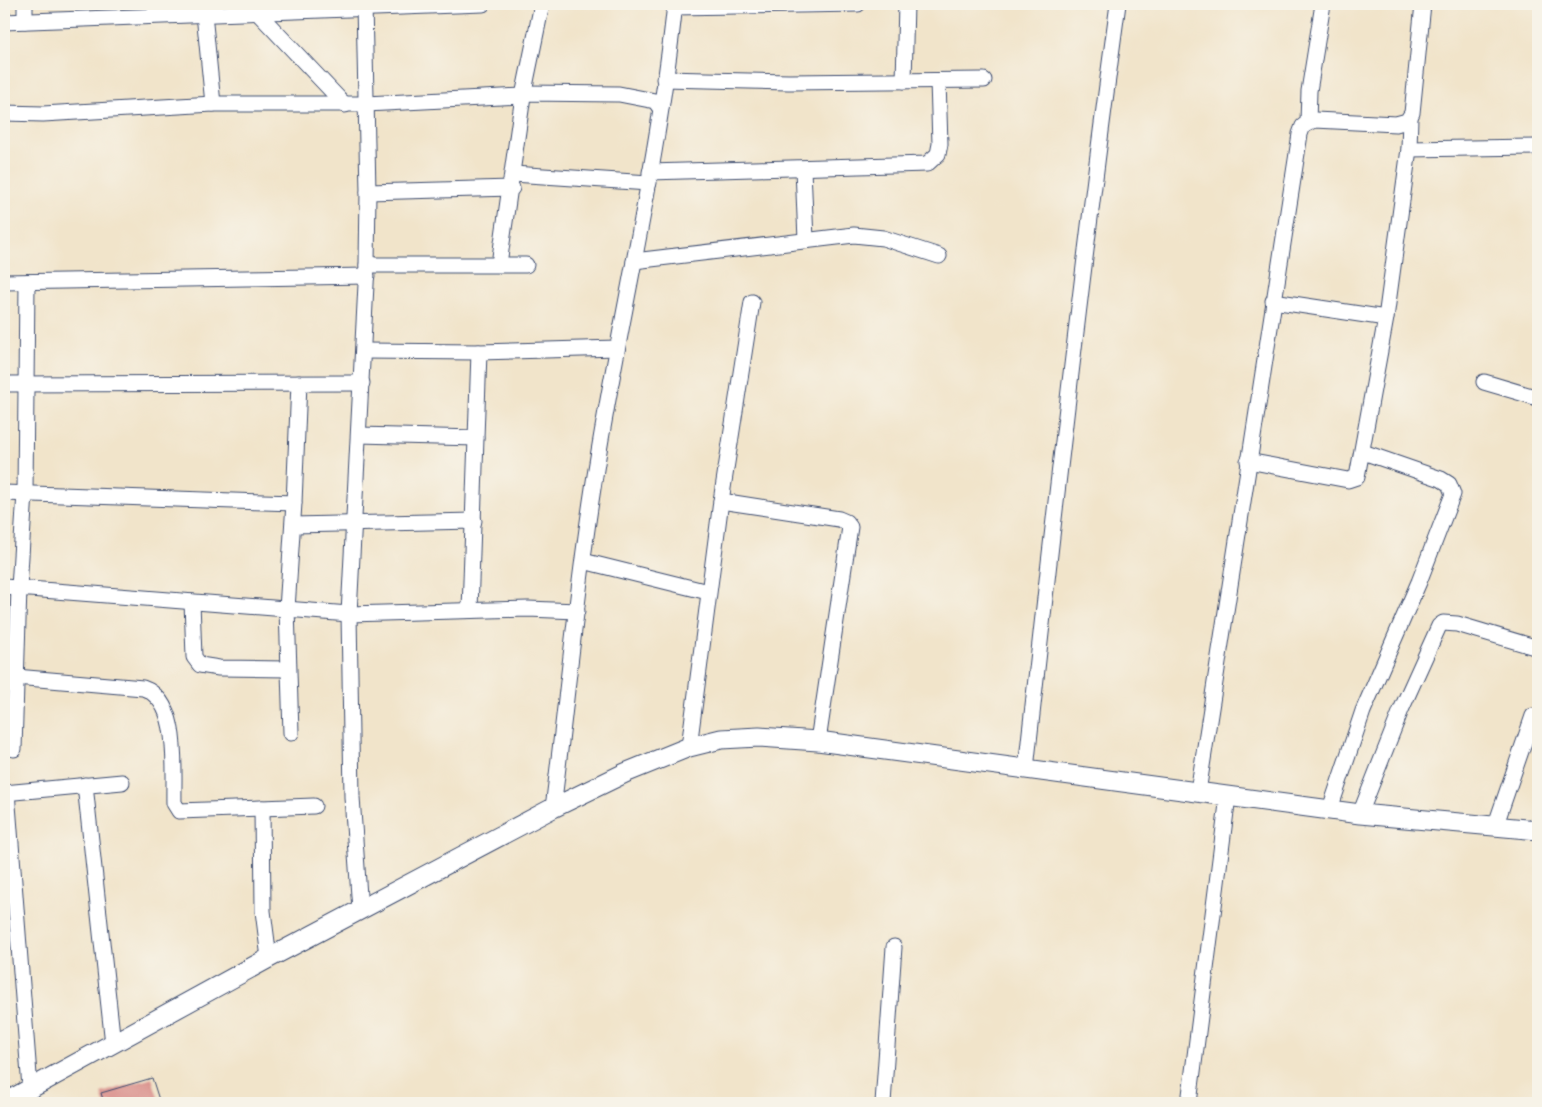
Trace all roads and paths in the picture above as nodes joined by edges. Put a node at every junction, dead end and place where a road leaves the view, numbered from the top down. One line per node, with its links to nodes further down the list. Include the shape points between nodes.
1 (25, 4): 15 (street)
2 (483, 4): 10 (street)
3 (542, 4): 21 (street)
4 (858, 4): 9 (street)
5 (906, 4): 19 (street)
6 (1118, 4): 82 (street, via 1099,135)
7 (1323, 4): 28 (street)
8 (1424, 4): 27 (street)
9 (740, 5): 11 (street)
10 (364, 6): 12 (street); 23 (street)
11 (674, 6): 17 (street)
12 (294, 7): 14 (street)
13 (204, 9): 14 (street); 15 (street); 22 (street)
14 (257, 12): 24 (street)
15 (25, 21): 16 (street)
16 (4, 22)
17 (664, 79): 19 (street); 25 (street)
18 (984, 80): 20 (street)
19 (904, 81): 20 (street)
20 (938, 81): 31 (street, via 940,144 933,161 918,166)
21 (523, 96): 23 (street); 25 (street, via 525,93 619,94 655,101); 33 (street)
22 (213, 104): 24 (street); 26 (street)
23 (366, 104): 24 (street); 34 (street)
24 (345, 105)
25 (660, 108): 32 (street)
26 (4, 113)
27 (1410, 118): 28 (street, via 1404,124 1326,119); 30 (street)
28 (1308, 122): 43 (street, via 1300,134)
29 (1538, 147): 30 (street)
30 (1409, 149): 45 (street)
31 (803, 169): 32 (street); 35 (street)
32 (649, 178): 33 (street); 37 (street)
33 (512, 181): 34 (street); 38 (street)
34 (368, 192): 40 (street)
35 (806, 240): 36 (street, via 869,235); 37 (street)
36 (939, 256)
37 (634, 261): 46 (street)
38 (499, 264): 39 (street); 40 (street)
39 (526, 265)
40 (367, 270): 42 (street); 47 (street)
41 (4, 282): 42 (street)
42 (28, 282): 50 (street)
43 (1273, 301): 45 (street); 58 (street)
44 (752, 302): 61 (street)
45 (1386, 318): 57 (street)
46 (617, 348): 48 (street); 66 (street)
47 (364, 351): 48 (street); 52 (street)
48 (479, 352): 56 (street)
49 (1484, 382): 54 (street)
50 (26, 383): 51 (street); 53 (street); 60 (street)
51 (299, 383): 52 (street); 62 (street)
52 (362, 383): 55 (street)
53 (4, 384)
54 (1538, 396)
55 (360, 435): 56 (street); 64 (street)
56 (476, 438): 63 (street)
57 (1362, 452): 58 (street, via 1359,474 1352,480); 91 (street, via 1441,479 1449,484 1453,494 1419,582 1362,711)
58 (1248, 461): 86 (street)
59 (4, 493): 60 (street)
60 (25, 493): 62 (street); 67 (street)
61 (721, 500): 68 (street); 79 (street, via 839,519 850,527)
62 (294, 504): 65 (street)
63 (474, 521): 64 (street); 71 (street)
64 (355, 523): 65 (street); 73 (street)
65 (293, 524): 70 (street)
66 (583, 561): 68 (street); 72 (street)
67 (11, 588): 69 (street); 76 (street)
68 (708, 592): 80 (street)
69 (192, 602): 70 (street); 75 (street, via 194,657 200,665)
70 (287, 609): 73 (street); 75 (street)
71 (470, 610): 72 (street); 73 (street)
72 (577, 611): 90 (street)
73 (349, 614): 95 (street, via 352,797)
74 (1538, 648): 92 (street, via 1457,624 1443,623 1439,626)
75 (288, 669): 78 (street)
76 (10, 676): 81 (street); 89 (street, via 152,691 162,701 169,720 176,809)
77 (1533, 716): 93 (street)
78 (290, 733)
79 (818, 741): 80 (main road, via 721,739); 82 (main road)
80 (689, 747): 90 (main road)
81 (14, 749)
82 (1026, 769): 86 (main road)
83 (122, 782): 84 (street)
84 (85, 785): 85 (street); 98 (street)
85 (6, 792): 99 (street)
86 (1198, 792): 87 (main road)
87 (1228, 796): 91 (main road); 102 (street)
88 (314, 806): 89 (street)
89 (262, 808): 97 (street, via 263,911)
90 (553, 808): 95 (main road)
91 (1330, 810): 92 (main road)
92 (1360, 814): 93 (main road)
93 (1496, 827): 94 (main road)
94 (1538, 830)
95 (360, 910): 97 (main road)
96 (894, 947): 101 (street)
97 (269, 958): 98 (main road)
98 (113, 1044): 99 (main road)
99 (30, 1088): 100 (main road)
100 (4, 1103)
101 (883, 1103)
102 (1189, 1103)

